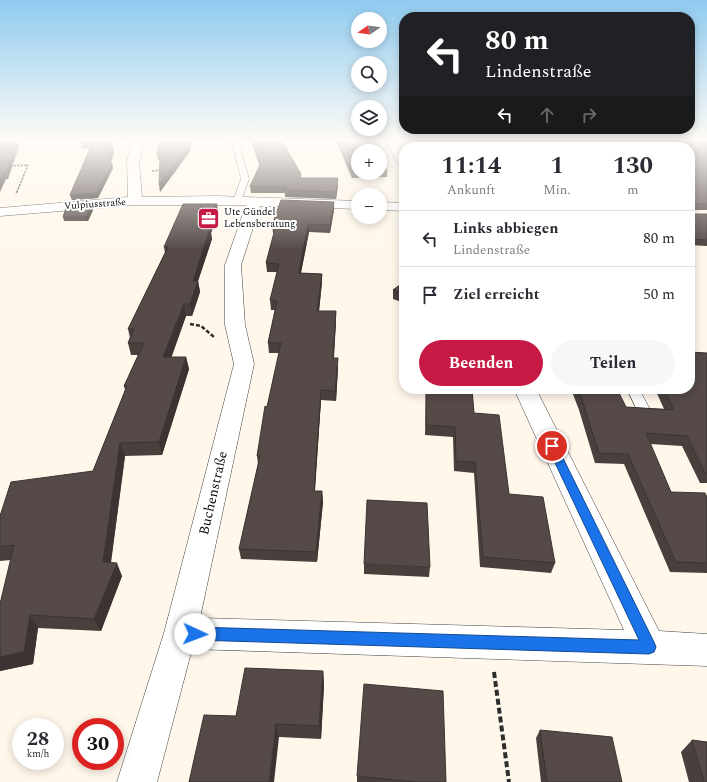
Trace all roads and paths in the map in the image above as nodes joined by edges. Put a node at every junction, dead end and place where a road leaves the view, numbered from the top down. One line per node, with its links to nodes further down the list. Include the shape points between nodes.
1 (22, 177): 9 (path)
2 (134, 177): 4 (street)
3 (245, 177): 5 (lane)
4 (135, 201): 5 (street, Vulpiusstraße); 9 (street, Vulpiusstraße)
5 (246, 201): 6 (street, Vulpiusstraße); 13 (street, Buchenstraße, via 233,265 235,325 244,364)
6 (351, 205)
7 (387, 206): 8 (street)
8 (399, 207)
9 (5, 212)
10 (526, 394): 15 (street)
11 (635, 394): 12 (lane)
12 (644, 413)
13 (180, 633): 14 (street); 17 (street, Buchenstraße)
14 (490, 642): 15 (street); 18 (path)
15 (649, 647): 16 (street)
16 (707, 650)
17 (137, 782)
18 (510, 782)

